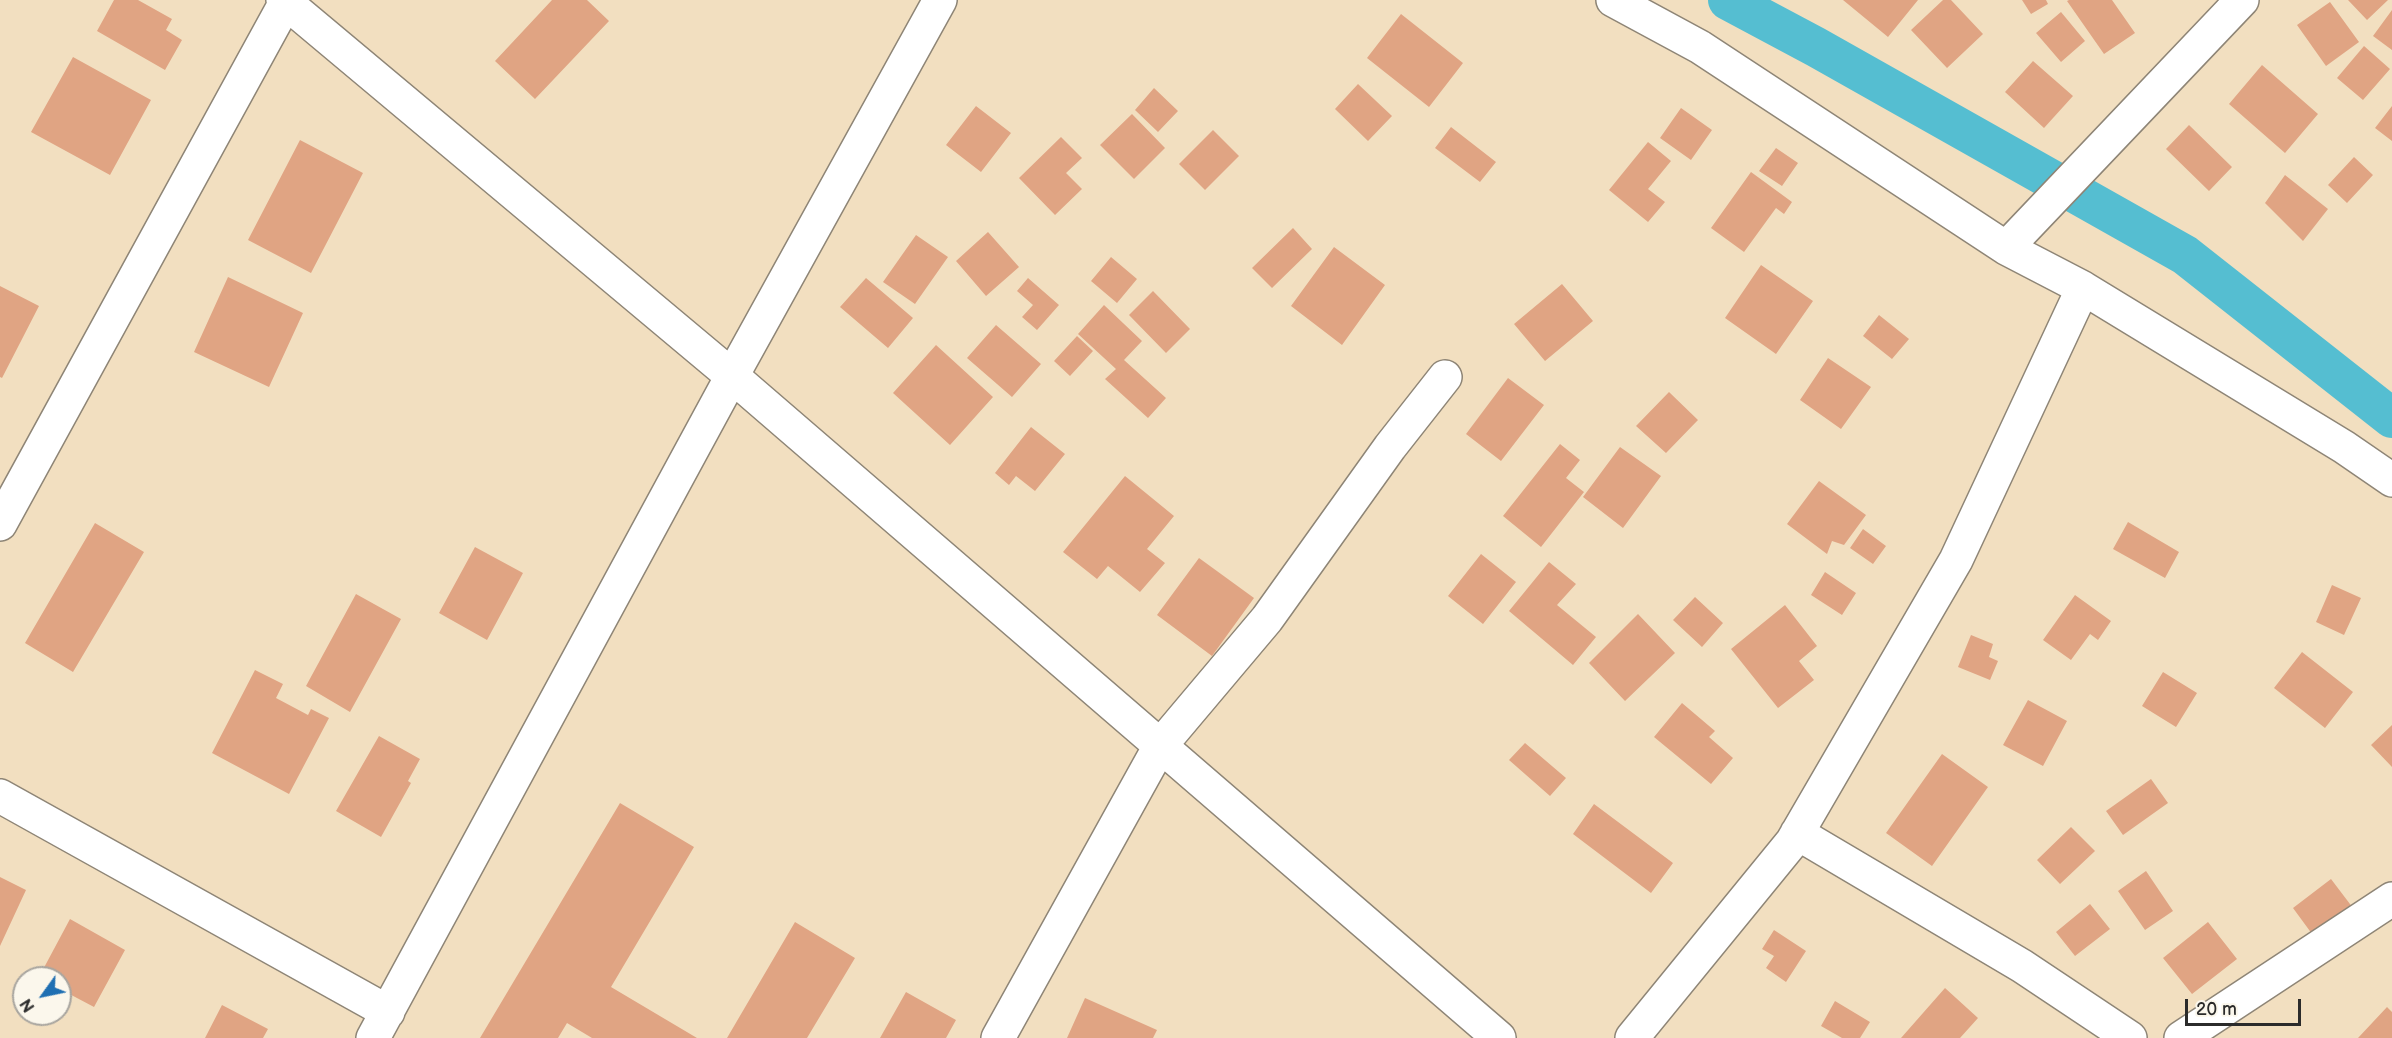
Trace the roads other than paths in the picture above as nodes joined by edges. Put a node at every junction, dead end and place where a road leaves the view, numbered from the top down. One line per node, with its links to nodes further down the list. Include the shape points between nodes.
1 (940, 0): 7 (street)
2 (1613, 0): 5 (street, via 1700,47)
3 (2242, 0): 5 (street)
4 (284, 1): 7 (street); 10 (street)
5 (2007, 247): 6 (street)
6 (2083, 288): 9 (street); 13 (street, via 1956,560)
7 (732, 376): 11 (street); 15 (street)
8 (1445, 377): 11 (street, via 1267,619)
9 (2392, 480)
10 (0, 524)
11 (1160, 746): 16 (street); 17 (street)
12 (0, 796): 15 (street)
13 (1797, 833): 18 (street); 19 (street, via 2022,966)
14 (2392, 899): 20 (street)
15 (380, 1025)
16 (998, 1038)
17 (1499, 1038)
18 (1632, 1038)
19 (2130, 1038)
20 (2181, 1038)

